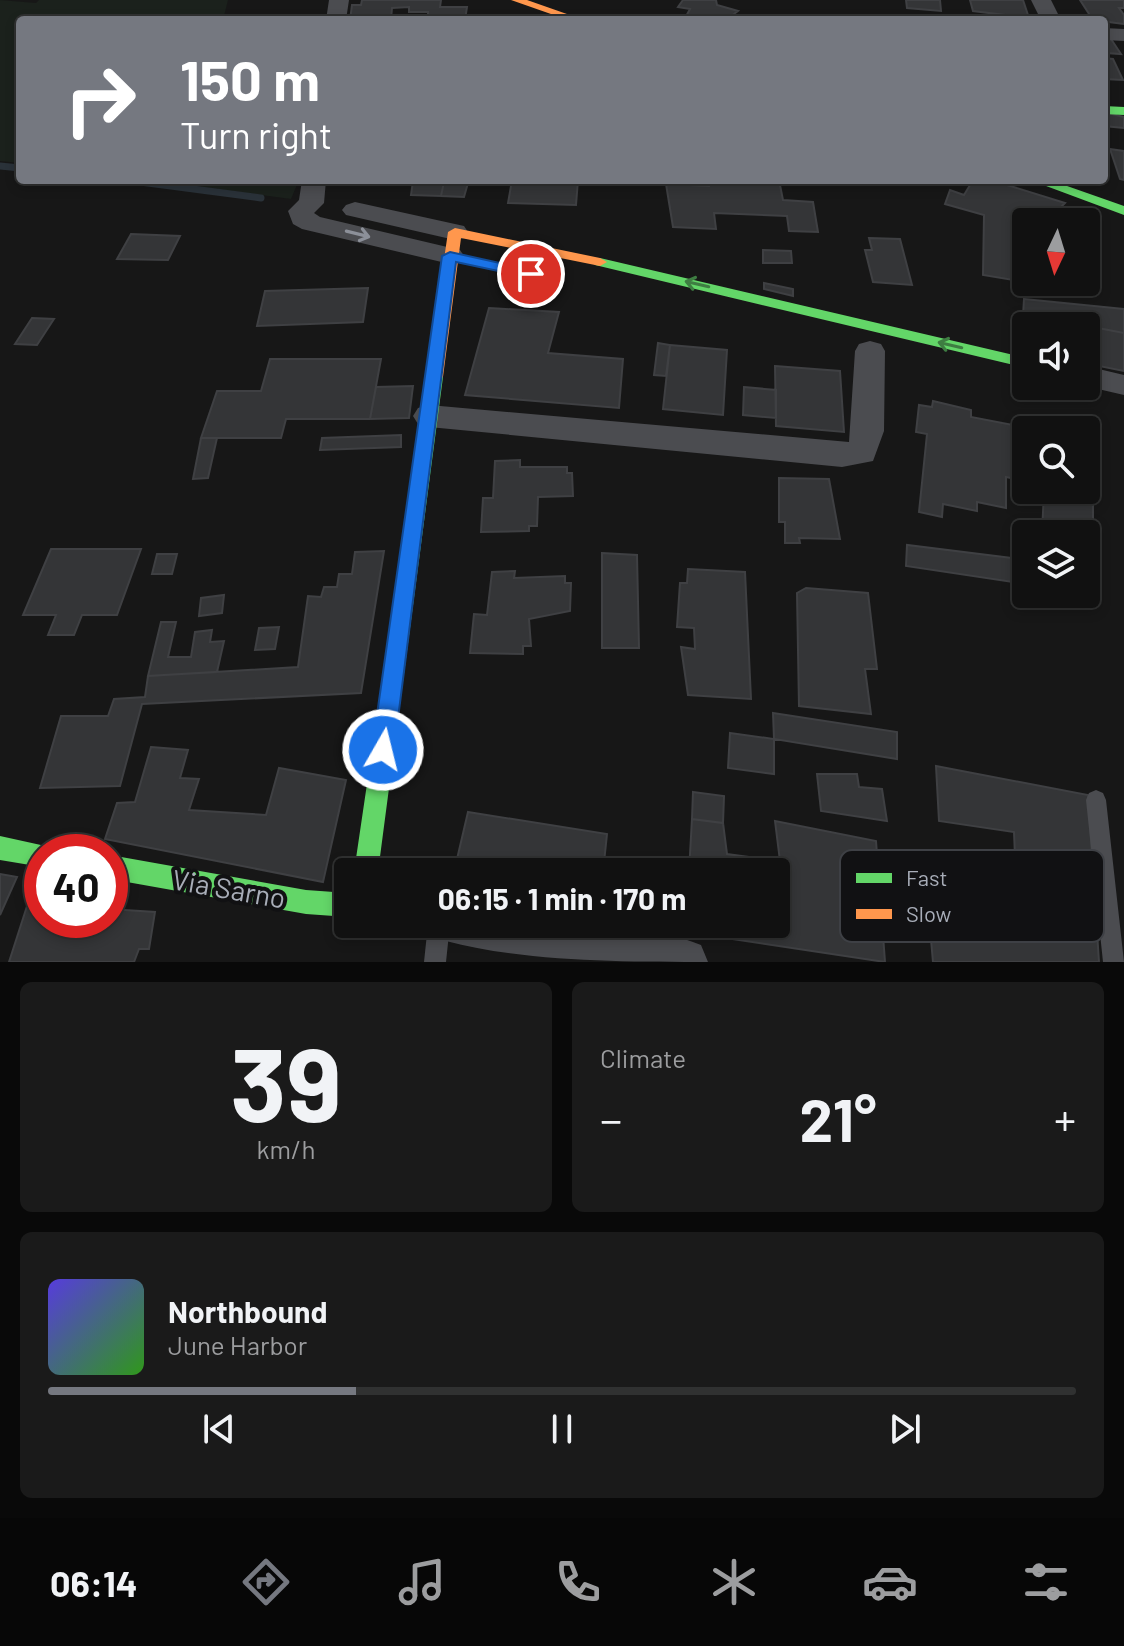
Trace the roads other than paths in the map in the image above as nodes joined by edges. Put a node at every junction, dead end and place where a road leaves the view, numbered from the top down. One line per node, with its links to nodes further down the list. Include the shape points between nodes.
1 (516, 0): 2 (street)
2 (566, 16)
3 (1048, 184): 6 (street)
4 (1101, 184): 6 (street)
5 (312, 191): 7 (street, via 301,211 311,223)
6 (1116, 208)
7 (456, 249): 9 (street, one-way to 7, via 652,273); 14 (street)
8 (869, 350): 14 (street, via 868,442 861,453)
9 (1012, 360)
10 (953, 365): 11 (street)
11 (1012, 371)
12 (1100, 379): 13 (street)
13 (1124, 385)
14 (429, 416): 19 (street)
15 (1096, 800): 17 (lane)
16 (0, 848): 18 (street)
17 (1102, 850)
18 (24, 852)
19 (368, 858)
20 (128, 870): 22 (street, Via Sarno)
21 (1104, 872): 27 (lane)
22 (334, 904)
23 (438, 938): 25 (lane)
24 (544, 938): 26 (street)
25 (435, 962)
26 (684, 962)
27 (1114, 962)

